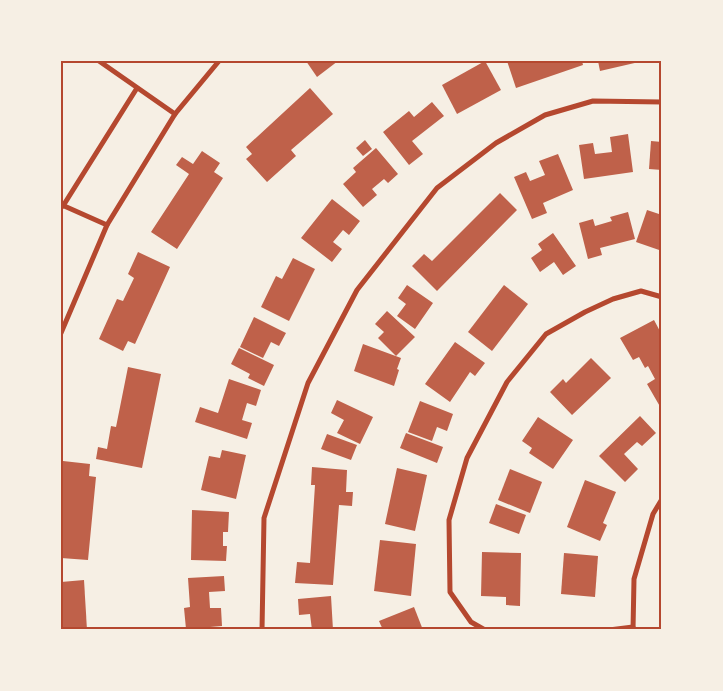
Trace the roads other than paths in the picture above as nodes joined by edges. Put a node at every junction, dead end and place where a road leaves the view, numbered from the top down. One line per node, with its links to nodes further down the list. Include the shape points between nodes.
1 (99, 61): 3 (street)
2 (219, 61): 5 (street)
3 (137, 88): 5 (street); 6 (street)
4 (662, 102): 13 (street, via 593,102 545,116 496,143 437,188 357,290 308,383 264,518)
5 (175, 114): 7 (street)
6 (62, 205): 7 (street)
7 (107, 225): 9 (street)
8 (662, 297): 14 (street, via 641,291 585,312 546,334 507,382 467,458 449,520 450,592 471,622)
9 (61, 332)
10 (662, 499): 11 (street, via 653,514 634,579)
11 (633, 628): 12 (street)
12 (619, 629): 15 (street)
13 (262, 630)
14 (485, 630)
15 (609, 630)

